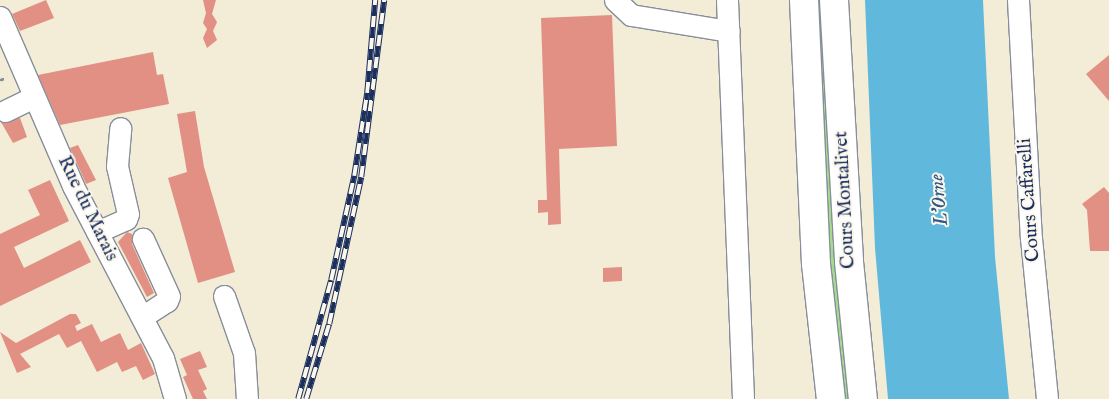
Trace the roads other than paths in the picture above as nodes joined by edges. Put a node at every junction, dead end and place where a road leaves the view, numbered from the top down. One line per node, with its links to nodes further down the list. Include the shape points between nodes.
1 (615, 0): 7 (street, via 631,16)
2 (728, 0): 7 (street)
3 (804, 0): 18 (main road, Cours Montalivet, via 816,264)
4 (834, 0): 19 (main road, Cours Montalivet, via 849,262)
5 (1018, 0): 20 (street, Cours Caffarelli, via 1031,238)
6 (0, 17): 8 (street, Rue du Marais)
7 (729, 31): 17 (street)
8 (34, 98): 9 (street); 11 (street, Rue du Marais)
9 (5, 111)
10 (120, 128): 11 (street, via 117,166 128,214 126,219)
11 (97, 232): 14 (street, Rue du Marais)
12 (143, 239): 14 (street, via 169,296 167,301)
13 (224, 296): 16 (street, via 244,353)
14 (142, 317): 15 (street, Rue du Marais, via 164,358)
15 (175, 399)
16 (247, 399)
17 (743, 399)
18 (831, 399)
19 (863, 399)
20 (1047, 399)

